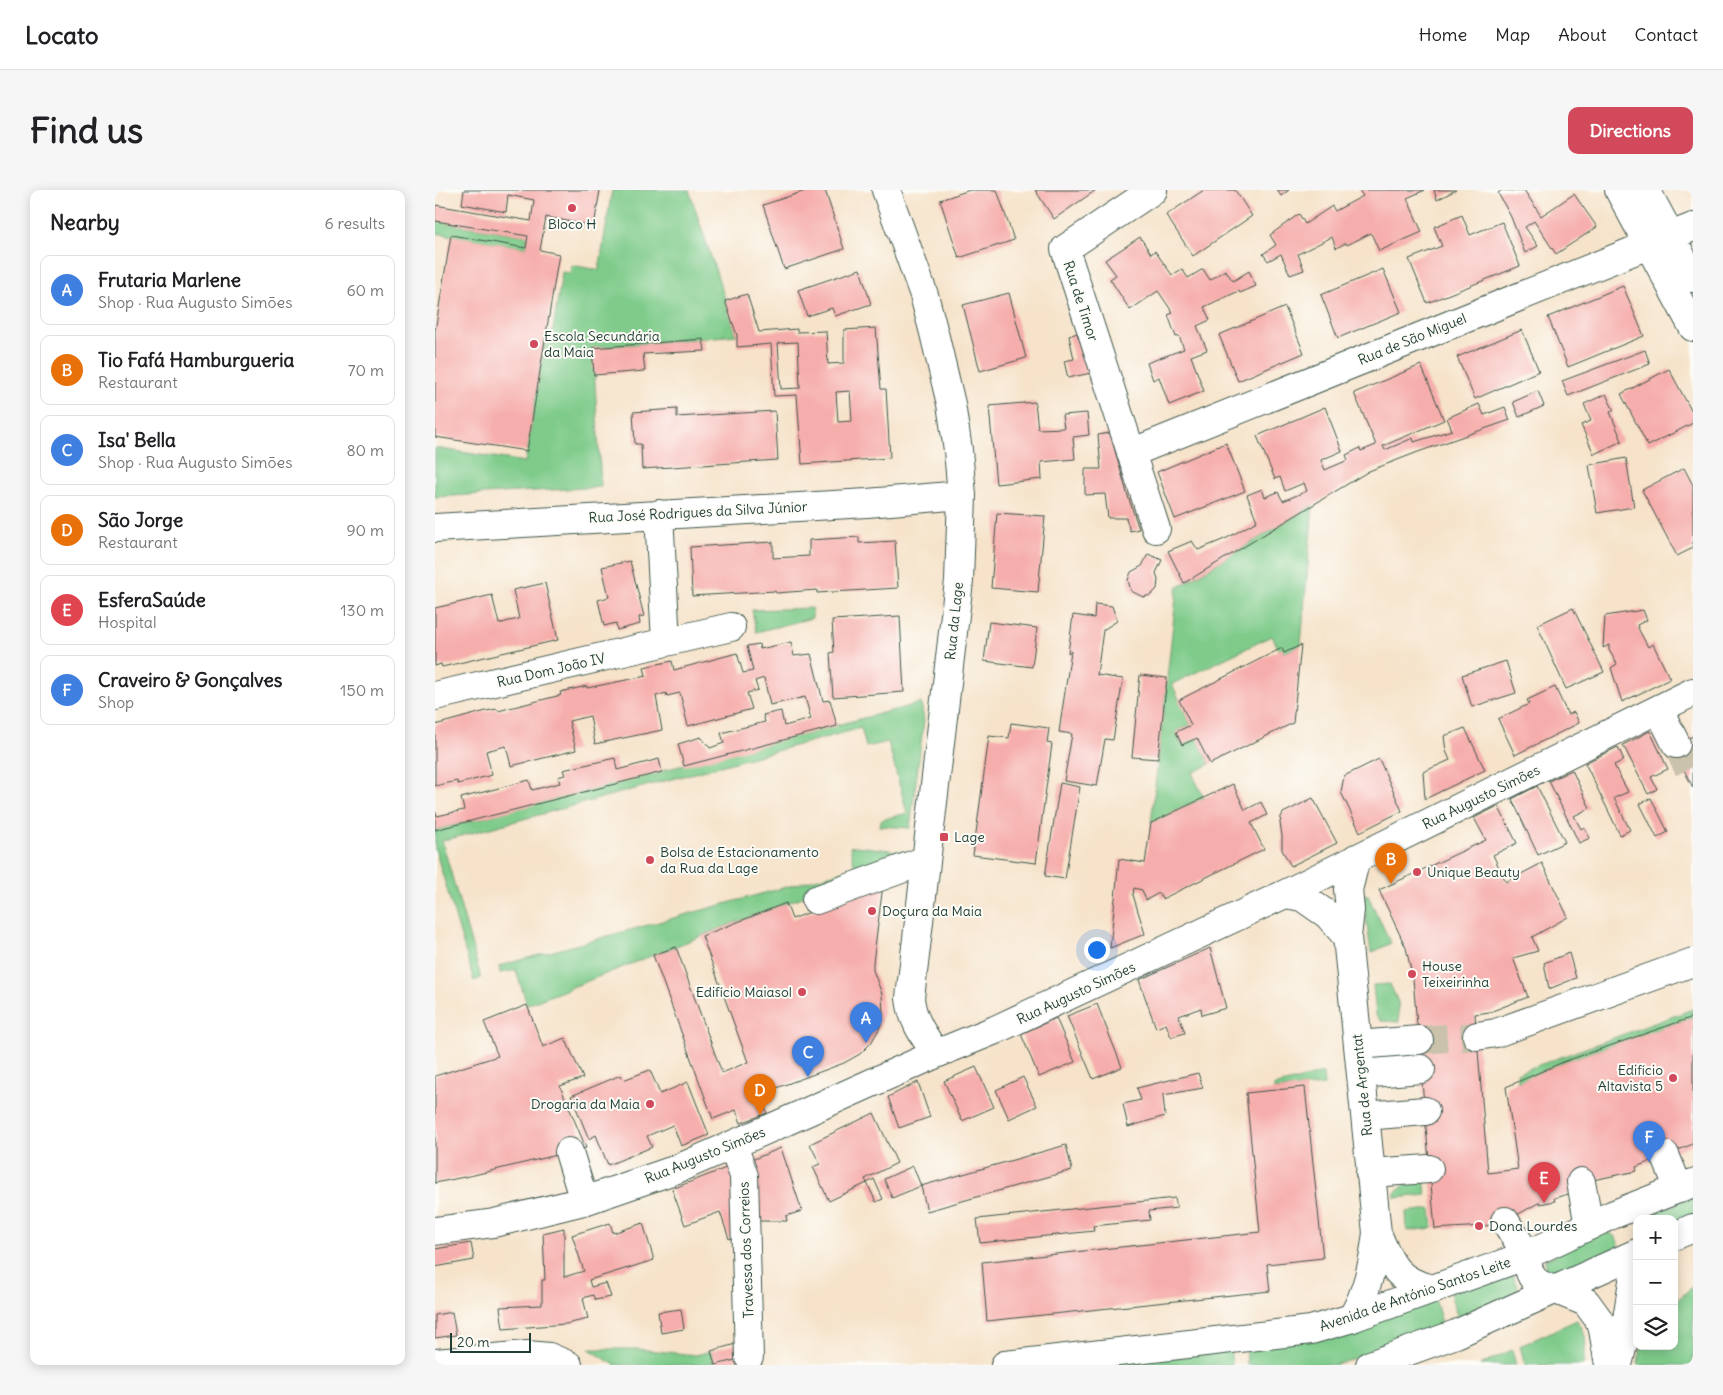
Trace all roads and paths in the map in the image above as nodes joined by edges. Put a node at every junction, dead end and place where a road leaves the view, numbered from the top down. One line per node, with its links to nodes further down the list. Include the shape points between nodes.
1 (886, 190): 9 (street, Rua da Lage, via 934,333 951,404)
2 (1153, 190): 8 (street, Rua de Timor, via 1065,249)
3 (1619, 190): 5 (street)
4 (1646, 190): 5 (street)
5 (1670, 236): 6 (street); 7 (street); 8 (street, Rua de São Miguel)
6 (1693, 278)
7 (1693, 327)
8 (1131, 453): 12 (street)
9 (962, 495): 10 (street, Rua José Rodrigues da Silva Júnior); 20 (street, Rua da Lage, via 959,581)
10 (659, 514): 11 (street, Rua José Rodrigues da Silva Júnior); 14 (street)
11 (435, 528)
12 (1156, 529)
13 (731, 627): 14 (street, Rua Dom João IV)
14 (666, 642): 16 (street, Rua Dom João IV)
15 (1693, 692): 17 (street, Rua Augusto Simões)
16 (435, 696)
17 (1659, 710): 18 (street); 19 (street, Rua Augusto Simões)
18 (1676, 744)
19 (1356, 858): 21 (street, Rua Augusto Simões); 23 (street, Rua de Argentat, via 1348,890)
20 (926, 860): 22 (street); 28 (street, Rua da Lage, via 910,998 916,1022)
21 (1285, 894): 23 (street, via 1302,897 1328,915); 28 (street, Rua Augusto Simões, via 995,1030)
22 (816, 900)
23 (1347, 937): 27 (street, Rua de Argentat)
24 (1693, 962): 25 (street, via 1496,1034)
25 (1477, 1036)
26 (1419, 1040): 27 (street)
27 (1358, 1045): 30 (street, Rua de Argentat)
28 (936, 1054): 33 (street, Rua Augusto Simões)
29 (1421, 1069): 30 (street)
30 (1361, 1074): 32 (street, Rua de Argentat)
31 (1425, 1119): 32 (street)
32 (1366, 1124): 37 (street, Rua de Argentat)
33 (733, 1145): 40 (street, Rua Augusto Simões, via 677,1169); 54 (street, Travessa dos Correios, via 744,1176)
34 (569, 1152): 40 (street)
35 (1665, 1155): 39 (street)
36 (1429, 1169): 37 (street)
37 (1370, 1173): 45 (street, Rua de Argentat)
38 (1581, 1182): 42 (street)
39 (1686, 1186): 42 (street, Avenida de António Santos Leite)
40 (584, 1201): 44 (street, Rua Augusto Simões, via 494,1223)
41 (1505, 1221): 48 (street)
42 (1600, 1221): 46 (street, via 1626,1224); 48 (street, Avenida de António Santos Leite)
43 (1693, 1228): 47 (street)
44 (435, 1231)
45 (1377, 1233): 51 (street, Rua de Argentat, via 1397,1273 1421,1287); 53 (street, Rua de Argentat, via 1369,1279)
46 (1633, 1233)
47 (1678, 1234)
48 (1527, 1255): 51 (street, Avenida de António Santos Leite); 52 (street, via 1531,1276 1540,1286)
49 (1633, 1256): 52 (street)
50 (1636, 1260): 61 (street)
51 (1435, 1289): 53 (street, Avenida de António Santos Leite)
52 (1556, 1290): 59 (street, via 1456,1334); 60 (street, via 1586,1302 1603,1324)
53 (1352, 1318): 58 (street, Avenida de António Santos Leite, via 1311,1330)
54 (749, 1357)
55 (511, 1361): 56 (street); 57 (street, via 527,1355 549,1357)
56 (435, 1363)
57 (567, 1365)
58 (1010, 1365)
59 (1370, 1365)
60 (1609, 1365)
61 (1618, 1365)

